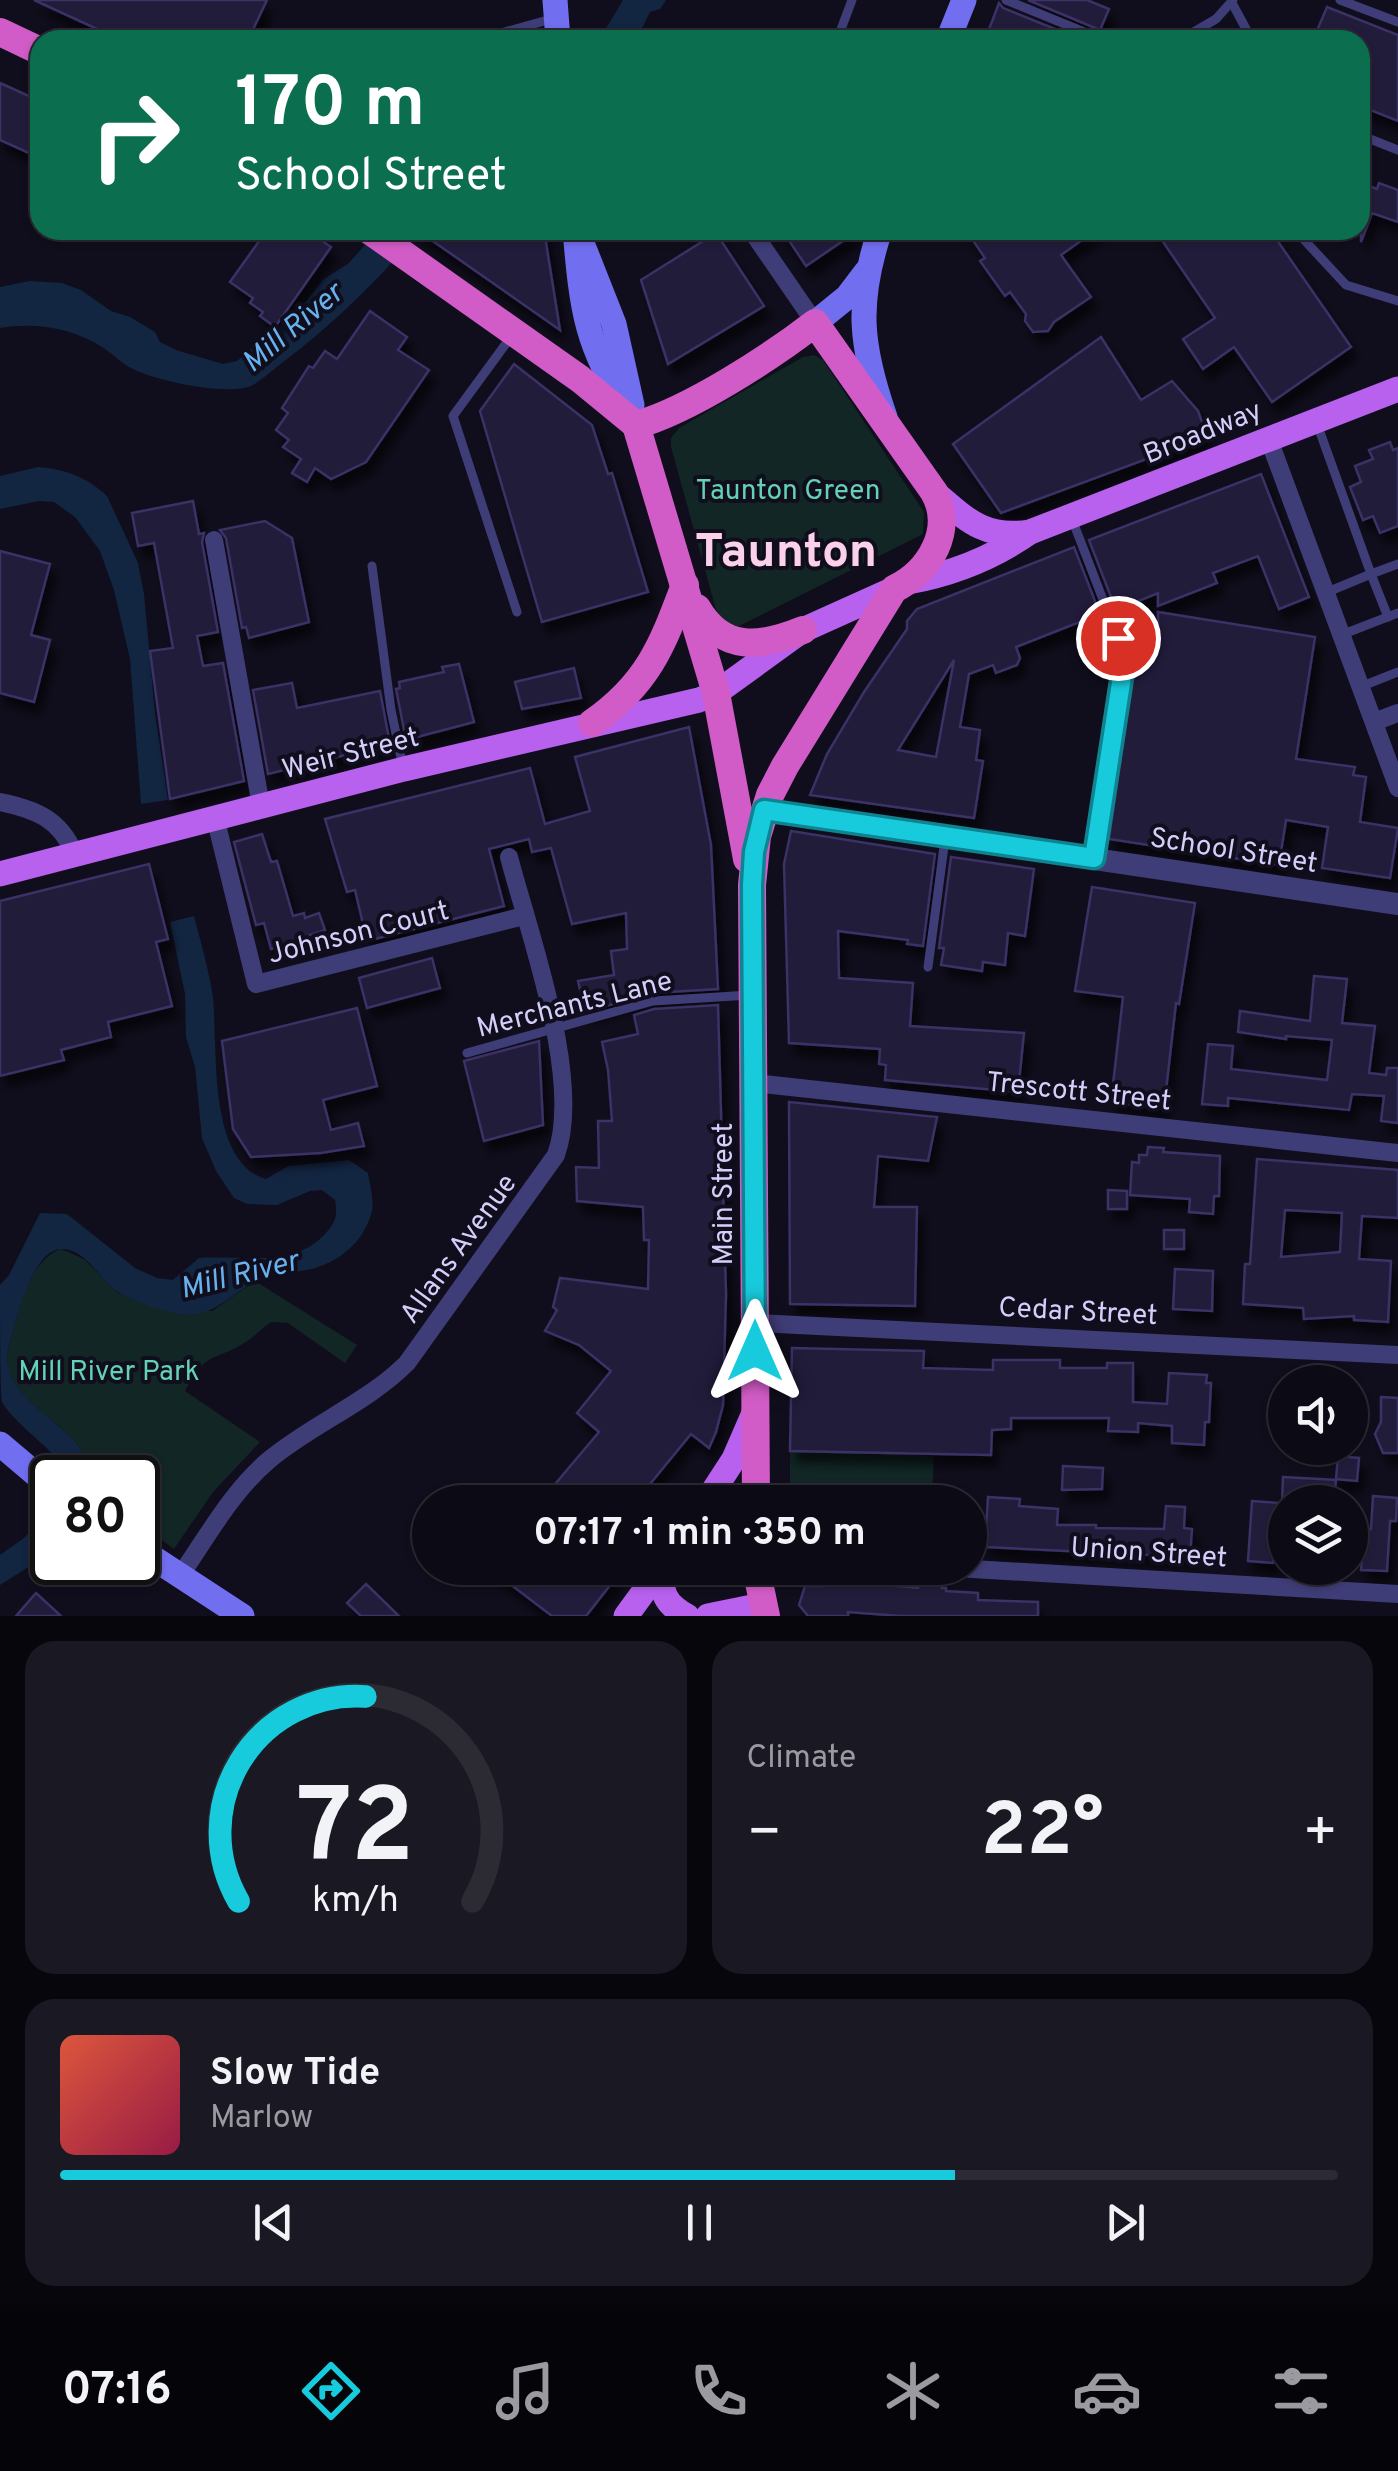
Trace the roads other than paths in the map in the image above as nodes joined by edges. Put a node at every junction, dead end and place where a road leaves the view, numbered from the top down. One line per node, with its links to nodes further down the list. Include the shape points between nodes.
1 (852, 0): 9 (lane)
2 (964, 0): 10 (main road)
3 (1006, 0): 11 (lane)
4 (1340, 0): 7 (lane)
5 (1233, 1): 12 (lane); 13 (lane)
6 (557, 19): 8 (lane)
7 (1398, 22)
8 (515, 30)
9 (841, 30)
10 (952, 30)
11 (1080, 30)
12 (1197, 30)
13 (1247, 30)
14 (0, 32): 15 (highway)
15 (30, 46)
16 (1370, 139): 17 (lane)
17 (1398, 150)
18 (384, 240): 26 (highway)
19 (580, 240): 29 (main road, via 614,324)
20 (757, 240): 25 (street)
21 (877, 240): 23 (main road)
22 (1304, 240): 24 (lane, via 1344,284)
23 (866, 272): 25 (main road); 30 (main road, via 866,346)
24 (1398, 302)
25 (815, 323): 29 (highway, via 672,412); 30 (highway)
26 (514, 332): 29 (highway); 42 (lane, via 454,416)
27 (1398, 389): 28 (main road, Broadway)
28 (1315, 419): 31 (main road, Broadway); 38 (lane)
29 (636, 425): 39 (highway)
30 (890, 431): 32 (highway)
31 (1268, 438): 33 (main road, Broadway); 41 (street)
32 (934, 492): 34 (main road, Broadway, via 982,529); 40 (highway, via 943,516 940,540)
33 (1070, 516): 34 (main road, Broadway); 62 (lane, via 1125,657)
34 (1030, 532): 40 (main road, Broadway, via 988,558)
35 (214, 540): 56 (street)
36 (1398, 564): 38 (lane)
37 (372, 566): 53 (lane)
38 (1371, 574): 41 (lane); 43 (lane)
39 (685, 585): 44 (highway, via 723,638 765,642); 48 (highway); 51 (highway, via 652,666)
40 (901, 586): 44 (main road); 57 (highway, Main Street, via 785,766)
41 (1325, 592): 45 (street)
42 (517, 612)
43 (1393, 615): 45 (lane)
44 (803, 630): 48 (main road)
45 (1341, 635): 47 (street)
46 (1398, 672): 47 (lane)
47 (1360, 686): 50 (street)
48 (716, 693): 51 (main road, Weir Street); 52 (highway, Main Street)
49 (1398, 713): 50 (street)
50 (1374, 722): 54 (street)
51 (592, 723): 53 (main road, Weir Street)
52 (726, 746): 57 (highway, via 743,788); 64 (highway, Main Street)
53 (404, 770): 56 (main road, Weir Street)
54 (1398, 788)
55 (0, 802): 60 (street, via 55,822)
56 (261, 806): 58 (main road, Weir Street)
57 (764, 810): 59 (street, School Street); 64 (highway, Main Street)
58 (215, 818): 60 (main road, Weir Street); 66 (street, Johnson Court, via 256,984)
59 (946, 836): 62 (street, School Street); 67 (lane)
60 (74, 853): 63 (main road, Weir Street)
61 (509, 858): 66 (street, Allans Avenue)
62 (1094, 858): 65 (street, School Street)
63 (0, 874)
64 (752, 885): 68 (highway, Main Street)
65 (1398, 904)
66 (524, 916): 69 (street, Allans Avenue)
67 (928, 968)
68 (753, 995): 69 (lane, Merchants Lane, via 653,1001); 71 (highway, Main Street)
69 (554, 1029): 70 (lane, Merchants Lane); 82 (street, Allans Avenue, via 560,1137 527,1199 407,1363 260,1467)
70 (467, 1053)
71 (754, 1083): 72 (street, Trescott Street); 73 (highway, Main Street)
72 (1398, 1153)
73 (755, 1322): 74 (street, Cedar Street); 75 (highway, Main Street)
74 (1398, 1355)
75 (756, 1408): 78 (main road); 79 (highway, Main Street)
76 (0, 1444): 77 (main road)
77 (30, 1470)
78 (717, 1485)
79 (756, 1485)
80 (160, 1563): 82 (main road)
81 (987, 1570): 86 (street, Union Street)
82 (180, 1576): 88 (main road)
83 (650, 1585): 89 (main road)
84 (661, 1585): 90 (main road, via 670,1606)
85 (759, 1585): 87 (highway)
86 (1398, 1594)
87 (764, 1610): 91 (main road)
88 (242, 1616)
89 (626, 1616)
90 (687, 1616)
91 (708, 1616)

